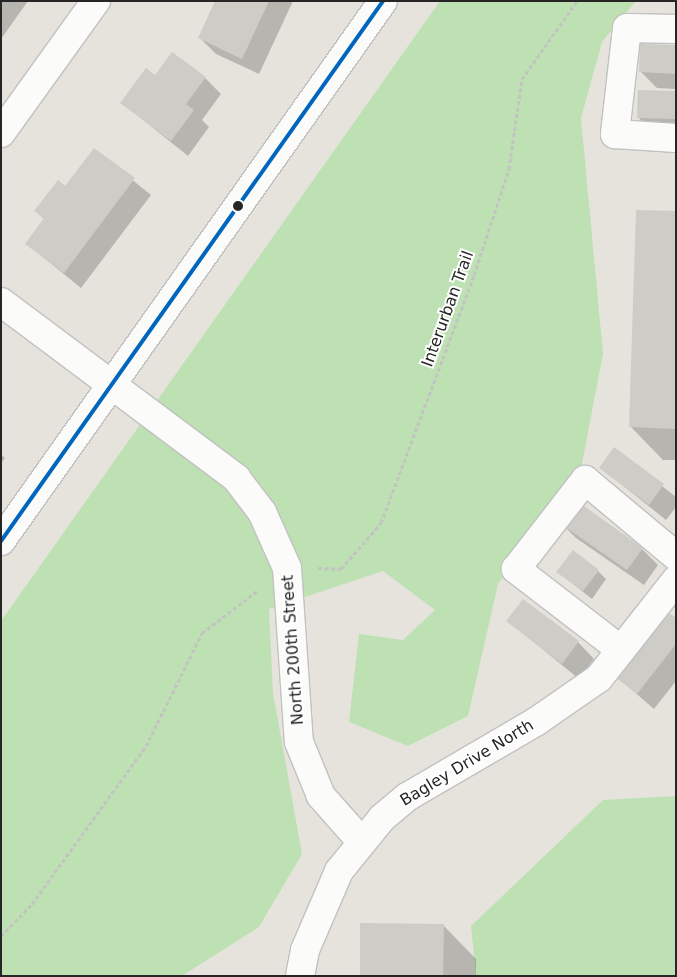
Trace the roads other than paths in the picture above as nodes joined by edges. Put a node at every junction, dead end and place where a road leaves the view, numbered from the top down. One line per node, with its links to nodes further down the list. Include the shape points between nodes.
1 (96, 1): 4 (street)
2 (383, 1): 7 (street)
3 (676, 29): 5 (street, via 626,28 616,134)
4 (1, 133)
5 (676, 138)
6 (1, 302): 7 (street, North 200th Street)
7 (111, 385): 8 (street); 12 (street, North 200th Street, via 236,478 262,512 287,568 299,742 322,796)
8 (1, 541)
9 (676, 556): 11 (street, via 585,480 516,569)
10 (676, 580): 11 (street, Bagley Drive North)
11 (621, 650): 12 (street, Bagley Drive North, via 599,678 538,721 407,797)
12 (361, 841): 13 (street, Bagley Drive North, via 339,871 320,910 304,950)
13 (300, 976)

